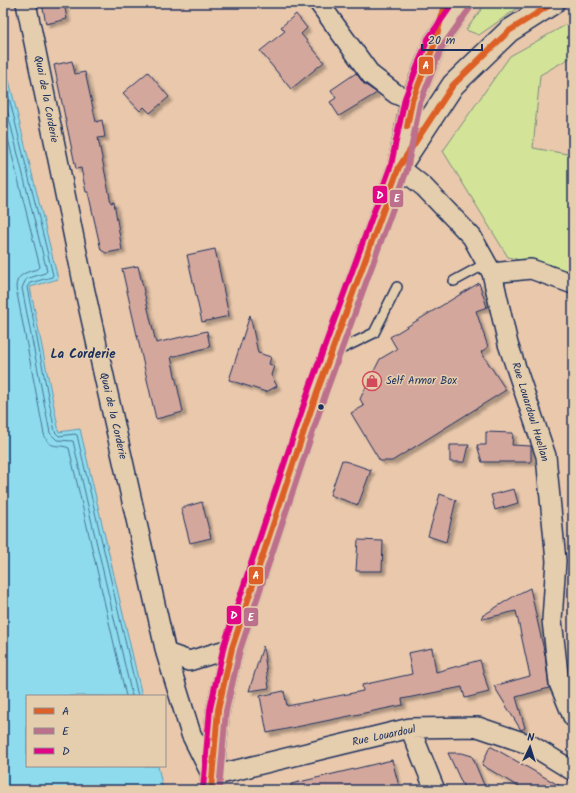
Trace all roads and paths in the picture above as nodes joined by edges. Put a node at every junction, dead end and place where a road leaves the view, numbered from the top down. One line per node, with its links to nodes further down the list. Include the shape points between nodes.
1 (26, 3): 15 (street, Quai de la Corderie, via 84,287)
2 (319, 3): 7 (street, via 371,75 396,94)
3 (445, 3): 6 (main road)
4 (463, 3): 6 (main road)
5 (553, 3): 8 (main road, via 509,31 453,85)
6 (435, 43): 7 (main road)
7 (412, 101): 8 (main road)
8 (399, 167): 9 (street, Rue Louardoul Huellan, via 424,187 472,237); 13 (main road)
9 (490, 268): 10 (lane); 11 (street, via 531,269); 16 (street, Rue Louardoul Huellan, via 508,344 546,456 556,561 552,620 559,683)
10 (454, 281)
11 (573, 284)
12 (398, 286): 13 (lane, via 374,333)
13 (330, 354): 14 (main road)
14 (232, 648): 15 (street, via 190,661); 19 (main road, via 218,710)
15 (166, 653): 19 (street, Quai de la Corderie, via 191,734)
16 (573, 718)
17 (410, 728): 18 (street, Rue Louardoul, via 478,727 531,745); 19 (street, Rue Louardoul); 20 (street)
18 (573, 771)
19 (212, 783)
20 (435, 790)

